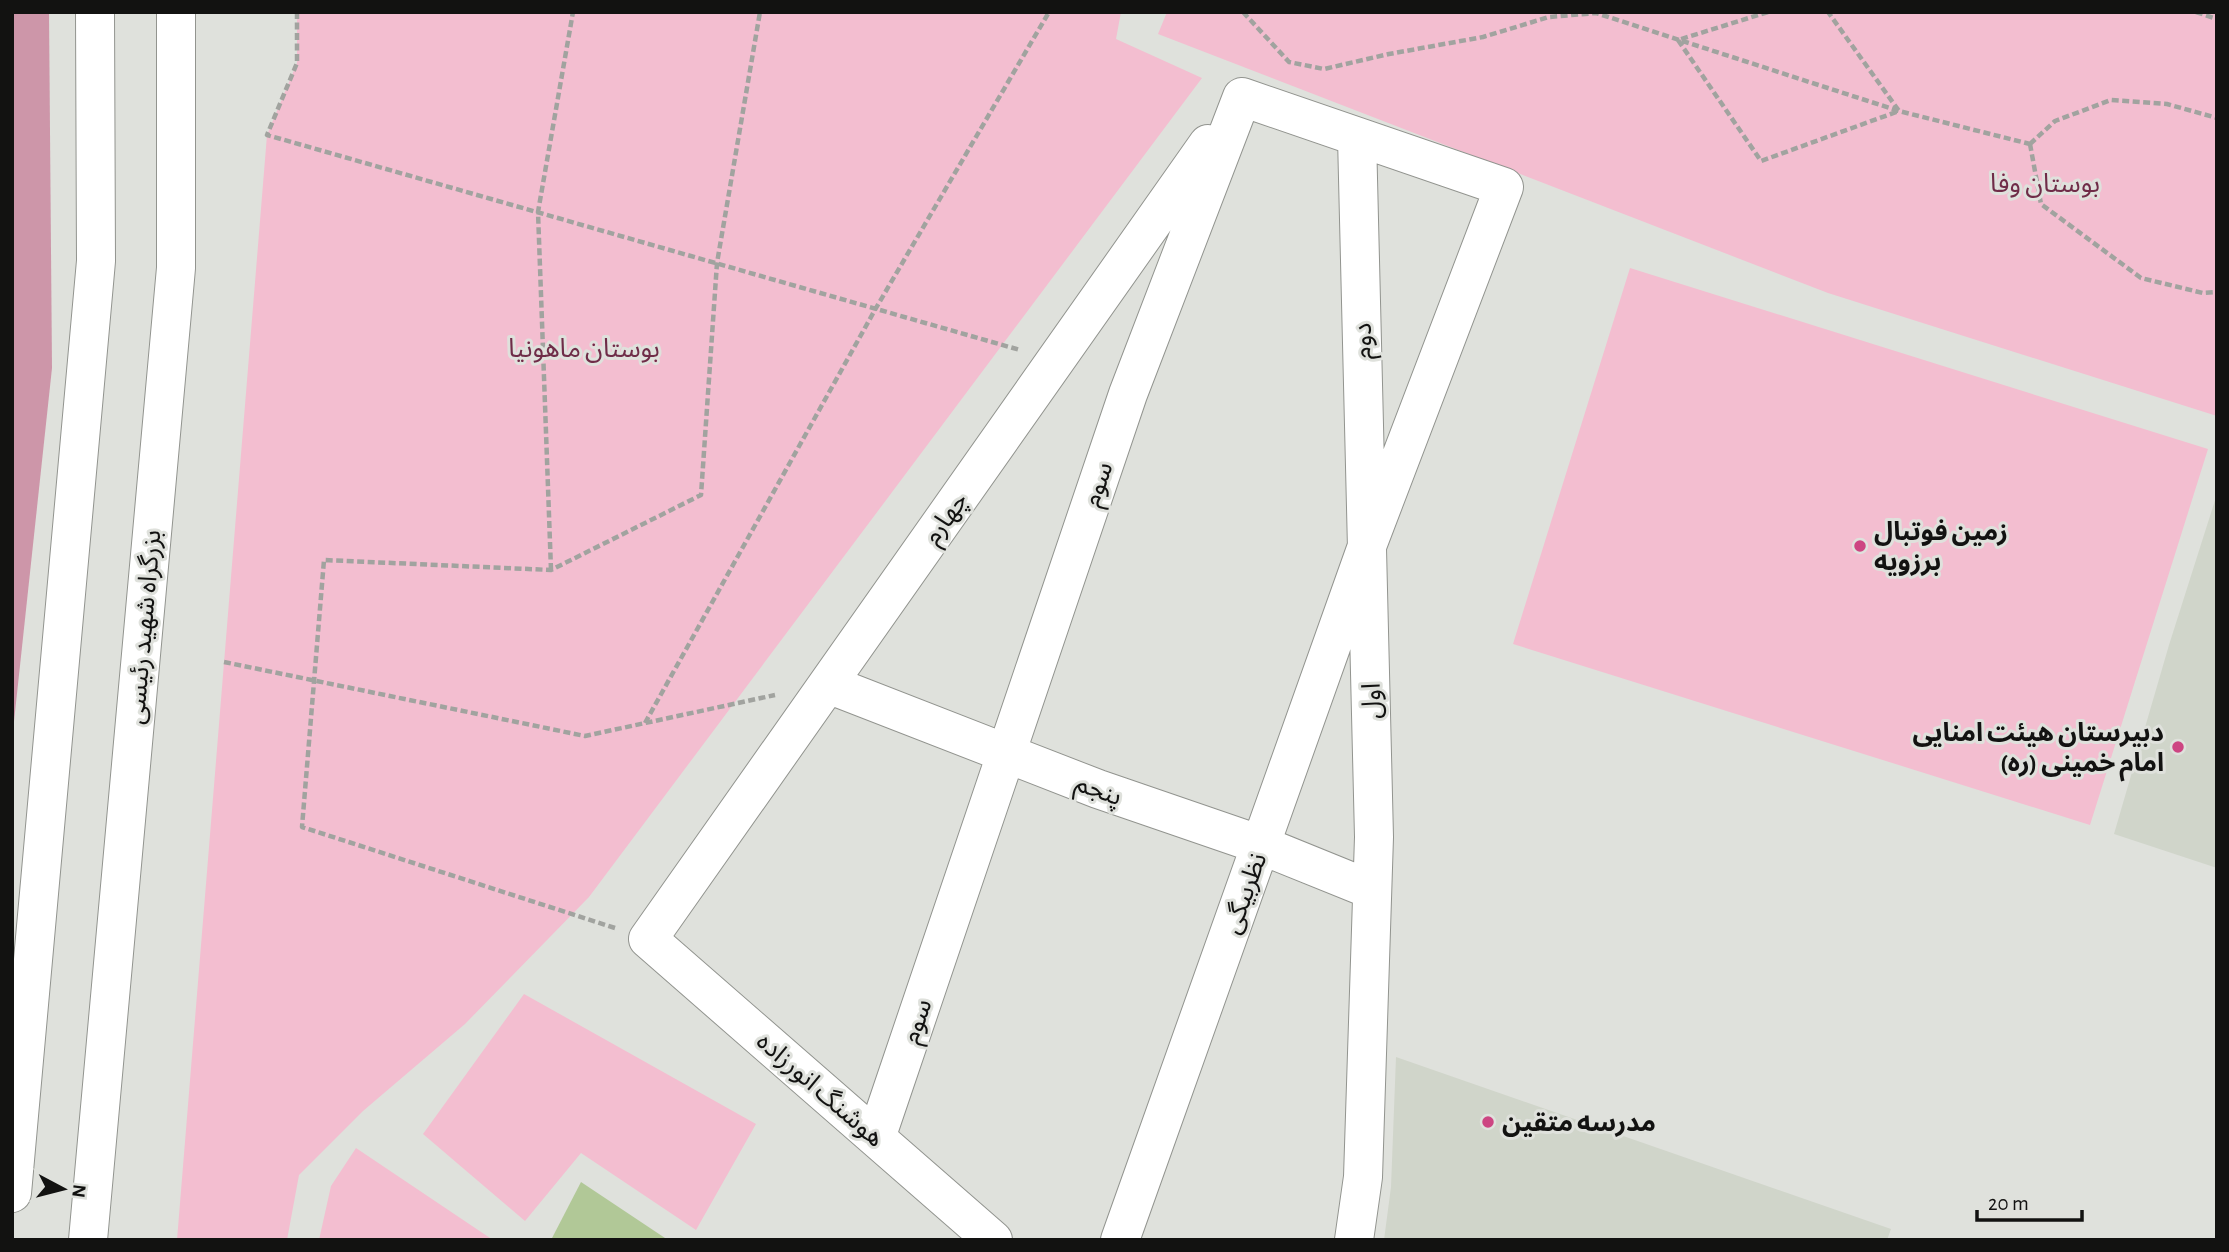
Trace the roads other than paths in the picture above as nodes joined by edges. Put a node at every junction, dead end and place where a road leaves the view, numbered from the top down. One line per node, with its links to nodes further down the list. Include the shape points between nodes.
1 (95, 12): 12 (main road, via 96,261)
2 (176, 12): 13 (main road, بزرگراه شهید رئیسی, via 176,268)
3 (1242, 97): 4 (main road); 6 (main road, چهارم); 7 (main road, سوم, via 1128,394)
4 (1357, 136): 5 (main road, دوم); 5 (main road, اول, via 1504,187)
5 (1367, 546): 8 (main road, نظربیگی); 9 (main road, اول)
6 (828, 684): 7 (main road, پنجم); 10 (main road, چهارم)
7 (1006, 754): 8 (main road, پنجم); 11 (main road, سوم)
8 (1261, 845): 9 (main road, پنجم); 15 (main road, نظربیگی)
9 (1373, 890): 16 (main road, اول, via 1363,1177)
10 (649, 939): 11 (main road, هوشنگ انورزاده)
11 (876, 1138): 14 (main road, هوشنگ انورزاده)
12 (12, 1193)
13 (88, 1240)
14 (993, 1240)
15 (1120, 1240)
16 (1353, 1240)

